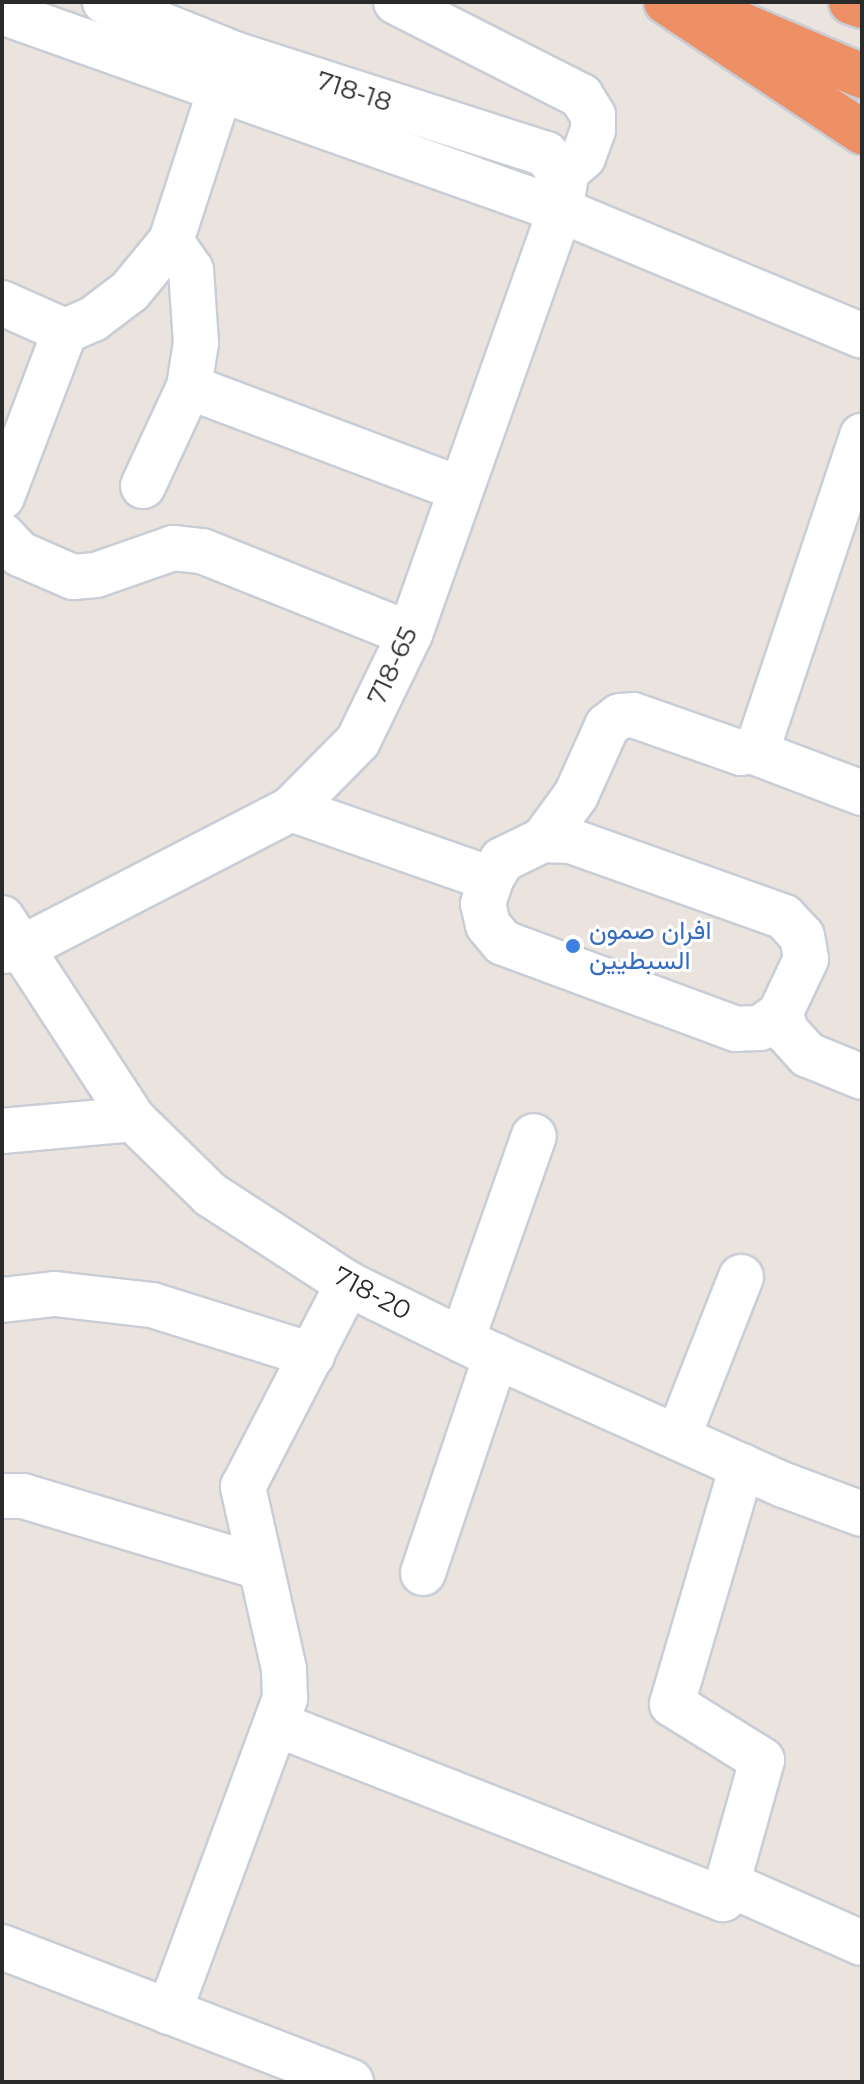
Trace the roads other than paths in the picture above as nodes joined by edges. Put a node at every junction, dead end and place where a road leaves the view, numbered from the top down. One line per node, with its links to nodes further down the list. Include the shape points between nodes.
1 (105, 2): 11 (street, 718-18, via 232,53 546,154)
2 (396, 2): 11 (street, 718-65, via 581,96 593,115 593,130)
3 (666, 2): 10 (highway)
4 (687, 2): 8 (highway)
5 (851, 2): 6 (highway)
6 (862, 6)
7 (2, 12): 9 (street)
8 (862, 76)
9 (220, 90): 11 (street); 12 (street)
10 (862, 132)
11 (562, 192): 15 (street); 19 (street, 718-65)
12 (171, 241): 14 (street, via 130,291 93,319); 16 (street, via 187,262 196,293)
13 (2, 303): 14 (street)
14 (65, 331): 20 (street)
15 (862, 336)
16 (189, 387): 18 (street); 19 (street)
17 (862, 436): 23 (street, via 760,741)
18 (143, 486)
19 (461, 489): 22 (street, 718-65)
20 (2, 497)
21 (2, 535): 22 (street, via 20,554 73,577 96,575 173,548 202,551)
22 (410, 634): 25 (street, 718-65, via 358,741)
23 (751, 751): 24 (street); 26 (street, via 741,753 633,715 620,716 607,726 576,795)
24 (862, 793)
25 (291, 809): 27 (street); 28 (street, 718-65)
26 (543, 840): 27 (street, via 502,860); 29 (street, via 571,841 784,917 802,936 806,959)
27 (491, 879): 29 (street, via 483,904 488,925 503,943 736,1029 760,1028)
28 (7, 940): 31 (street, 718-20)
29 (780, 1014): 30 (street, via 787,1032 808,1055)
30 (862, 1077)
31 (133, 1119): 32 (street); 35 (street, 718-20, via 211,1195)
32 (2, 1131)
33 (534, 1136): 37 (street)
34 (741, 1277): 39 (street)
35 (348, 1284): 37 (street, 718-20); 38 (street)
36 (2, 1300): 38 (street, via 55,1294 152,1305)
37 (479, 1348): 39 (street, 718-20); 44 (street)
38 (312, 1355): 43 (street, via 243,1487)
39 (678, 1437): 40 (street, 718-20)
40 (742, 1466): 42 (street, 718-20); 46 (street, via 672,1704 762,1760)
41 (2, 1496): 43 (street, via 23,1496)
42 (862, 1514)
43 (259, 1567): 45 (street, via 284,1669 285,1698)
44 (423, 1573)
45 (276, 1724): 46 (street, via 723,1899); 49 (street)
46 (728, 1884): 47 (street)
47 (862, 1943)
48 (2, 1947): 49 (street)
49 (169, 2012): 50 (street)
50 (351, 2082)

